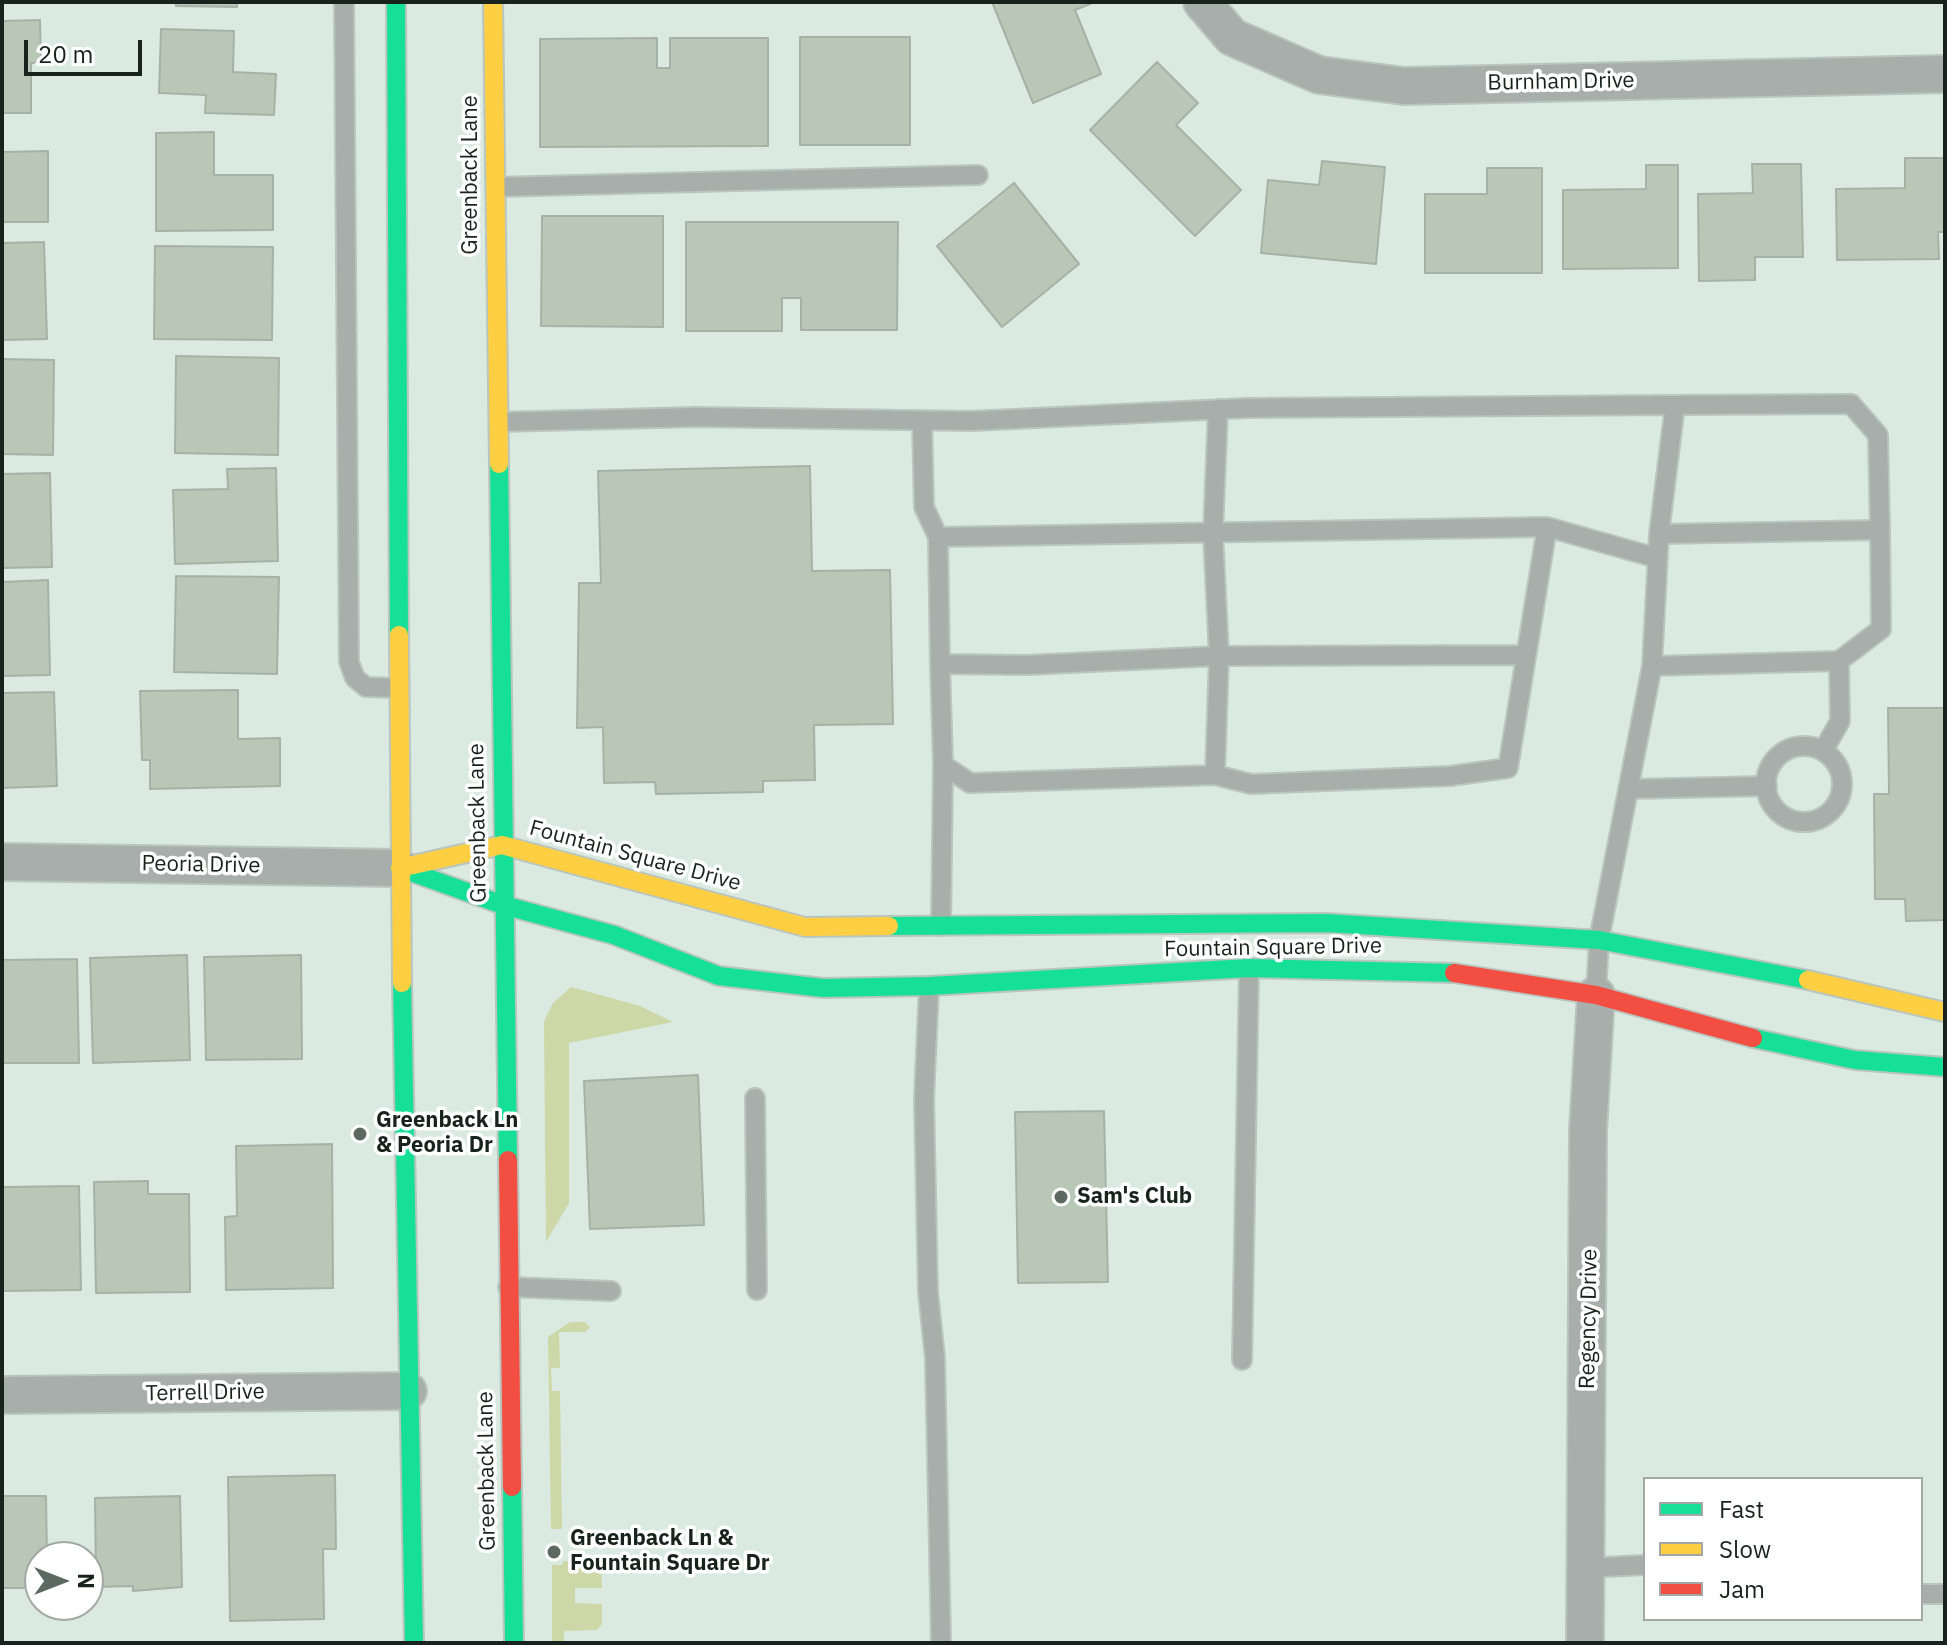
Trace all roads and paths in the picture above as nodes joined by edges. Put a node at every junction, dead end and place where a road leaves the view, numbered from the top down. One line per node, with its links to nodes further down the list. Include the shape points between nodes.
1 (344, 2): 23 (lane, via 349,662 355,678 366,687)
2 (396, 2): 23 (main road)
3 (493, 2): 7 (main road, Greenback Lane)
4 (1202, 2): 5 (street, Burnham Drive, via 1232,37 1319,75 1404,86)
5 (1945, 74)
6 (978, 175): 7 (lane)
7 (496, 187): 11 (main road, Greenback Lane)
8 (1675, 405): 9 (lane); 13 (lane, via 1851,404 1878,435); 15 (lane)
9 (1218, 409): 10 (lane); 14 (lane)
10 (922, 421): 11 (lane, via 696,417); 16 (lane, via 924,507)
11 (496, 422): 29 (main road, Greenback Lane)
12 (1547, 527): 14 (lane); 17 (lane); 18 (lane)
13 (1880, 530): 15 (lane); 20 (lane, via 1881,629)
14 (1213, 533): 16 (lane); 19 (lane)
15 (1659, 534): 17 (lane)
16 (938, 537): 21 (lane)
17 (1657, 558): 22 (lane)
18 (1526, 655): 19 (lane); 26 (lane, via 1508,768 1450,776 1251,784)
19 (1219, 656): 21 (lane); 26 (lane)
20 (1839, 661): 22 (lane); 24 (lane, via 1840,721)
21 (940, 664): 25 (lane)
22 (1652, 666): 28 (lane)
23 (399, 688): 31 (main road)
24 (1823, 751): 27 (lane, via 1801,746 1780,755); 27 (lane, via 1842,784 1834,808 1824,817 1812,822 1787,818 1769,799)
25 (943, 765): 26 (lane, via 970,783); 33 (lane)
26 (1215, 775)
27 (1767, 786): 28 (lane)
28 (1629, 789): 34 (lane)
29 (502, 845): 31 (main road, Fountain Square Drive); 32 (main road, Greenback Lane); 33 (main road, Fountain Square Drive, via 805,927)
30 (2, 862): 31 (street, Peoria Drive)
31 (400, 868): 32 (main road, Fountain Square Drive); 45 (main road)
32 (503, 905): 36 (main road, Fountain Square Drive, via 614,935 719,976 823,988); 41 (main road, Greenback Lane)
33 (941, 927): 34 (main road, Fountain Square Drive, via 1327,923)
34 (1599, 940): 37 (lane); 38 (main road, Fountain Square Drive)
35 (1249, 968): 36 (main road, Fountain Square Drive); 37 (main road, Fountain Square Drive, via 1449,972); 44 (lane)
36 (929, 986): 53 (lane, via 924,1099)
37 (1596, 995): 39 (main road, Fountain Square Drive, via 1777,1045 1855,1060); 48 (street, Regency Drive, via 1588,1130)
38 (1945, 1012)
39 (1945, 1067)
40 (755, 1098): 42 (lane)
41 (508, 1287): 43 (lane); 52 (main road, Greenback Lane)
42 (757, 1290)
43 (611, 1291)
44 (1242, 1360)
45 (408, 1391): 46 (street, Terrell Drive); 51 (main road)
46 (2, 1395)
47 (1643, 1565): 48 (lane)
48 (1584, 1568): 54 (street, Regency Drive)
49 (1923, 1594): 50 (lane)
50 (1945, 1594)
51 (414, 1643)
52 (514, 1643)
53 (941, 1643)
54 (1585, 1643)

